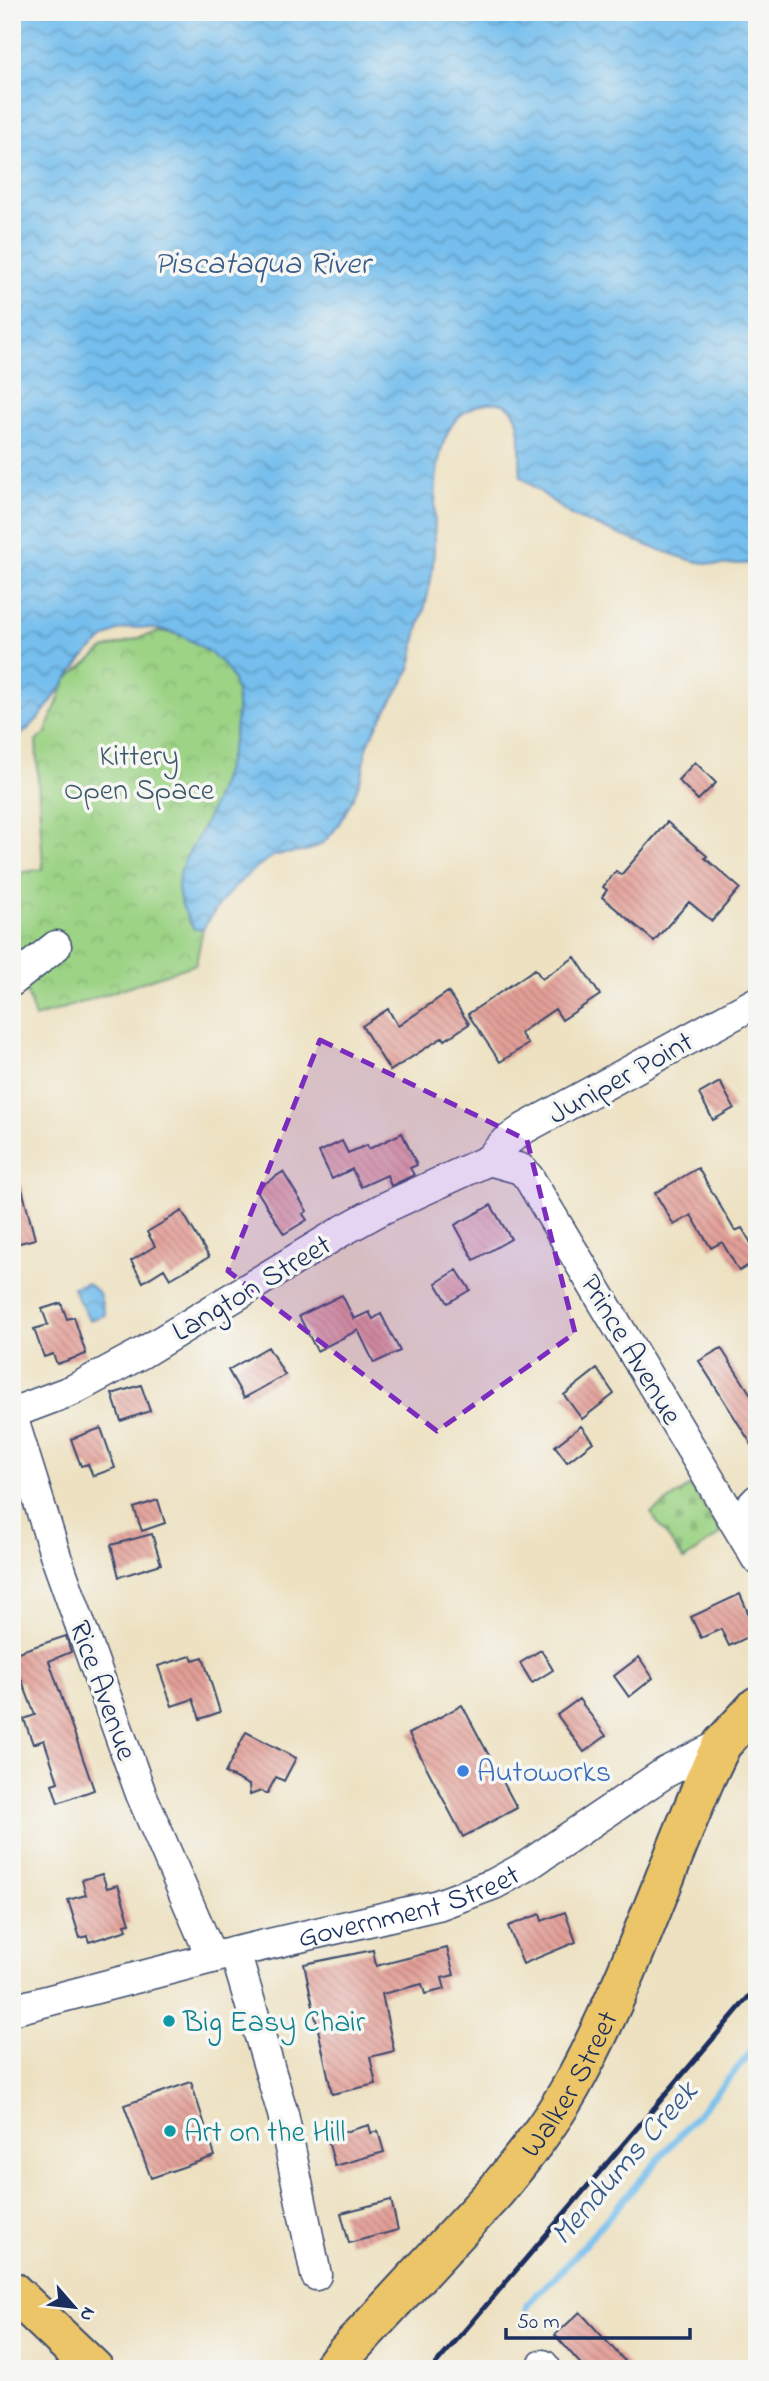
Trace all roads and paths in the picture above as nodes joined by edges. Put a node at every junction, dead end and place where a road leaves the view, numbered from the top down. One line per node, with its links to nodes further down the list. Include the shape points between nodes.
1 (57, 946): 2 (street)
2 (12, 981)
3 (757, 1002): 4 (street, Juniper Point, via 526,1128)
4 (489, 1160): 5 (street, Langton Street, via 342,1231 101,1376); 7 (street, Prince Avenue, via 521,1169 529,1178)
5 (12, 1415): 11 (street, Rice Avenue, via 141,1794)
6 (757, 1500): 7 (street)
7 (736, 1522): 8 (street, Prince Avenue)
8 (757, 1559)
9 (757, 1706): 10 (main road, Government Street)
10 (722, 1744): 11 (street, Government Street, via 666,1772 561,1845 494,1884 413,1912); 16 (main road, Walker Street, via 612,2005 570,2090 496,2191)
11 (223, 1955): 12 (street, Government Street); 13 (street, Rice Avenue, via 283,2113)
12 (12, 2010)
13 (316, 2274)
14 (12, 2291): 15 (main road)
15 (94, 2369)
16 (331, 2369)

